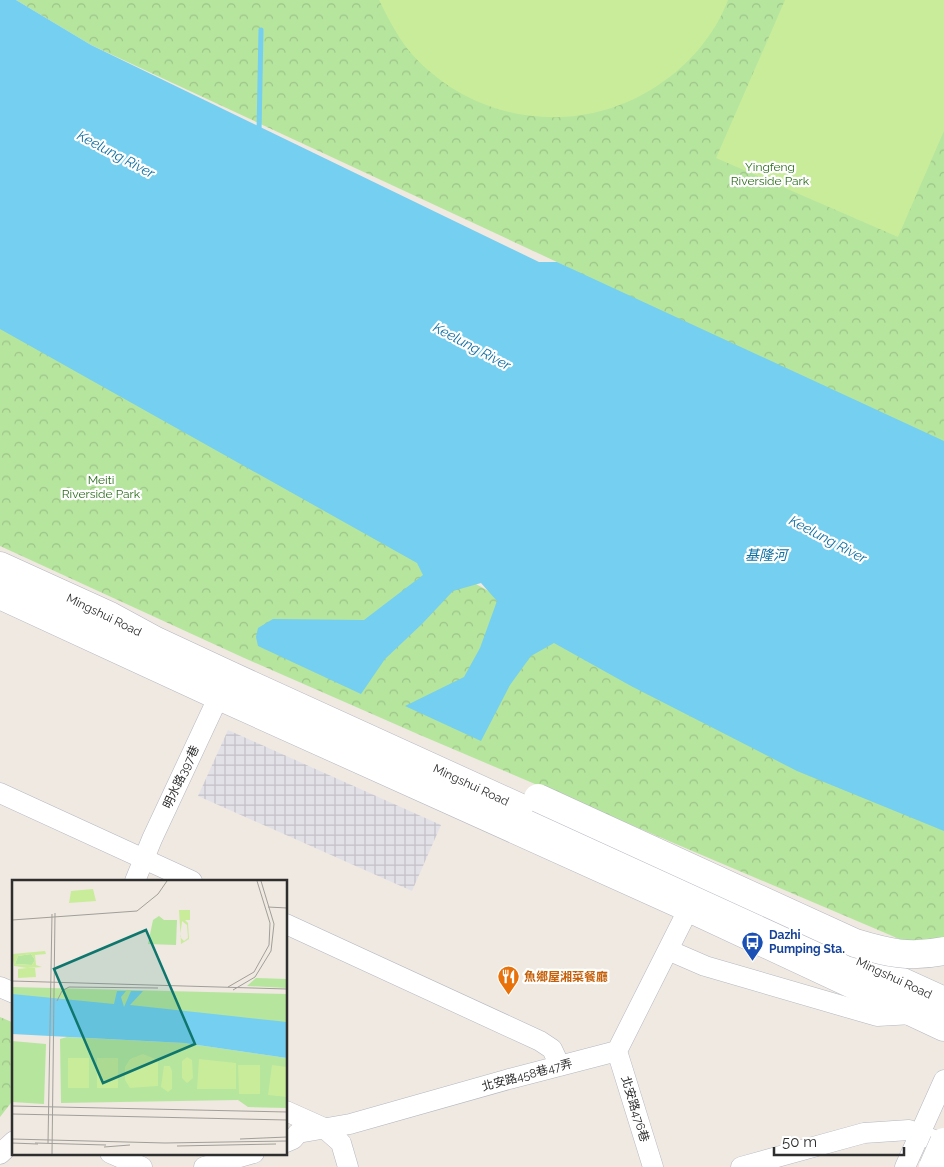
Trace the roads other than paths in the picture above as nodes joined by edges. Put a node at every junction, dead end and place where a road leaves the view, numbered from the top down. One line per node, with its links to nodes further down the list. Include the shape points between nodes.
1 (0, 566): 3 (main road, Mingshui Road)
2 (0, 595): 4 (main road, Mingshui Road)
3 (110, 616): 4 (main road, Mingshui Road); 12 (main road, bridge, via 167,634 855,943 902,954)
4 (224, 685): 6 (street, 明水路397巷); 9 (main road, Mingshui Road); 15 (main road, Mingshui Road)
5 (0, 793): 6 (street)
6 (144, 859): 7 (street, 明水路397巷); 8 (street)
7 (135, 880)
8 (190, 880)
9 (689, 908): 11 (street); 16 (main road, Mingshui Road)
10 (288, 925): 19 (street, via 540,1041 552,1049)
11 (668, 950): 16 (street, via 705,966 877,1016); 18 (street)
12 (944, 951)
13 (0, 987): 14 (street)
14 (12, 992)
15 (944, 1001)
16 (915, 1014): 17 (main road, Mingshui Road)
17 (944, 1027)
18 (617, 1051): 19 (street, 北安路458巷47弄); 32 (street, 北安路476巷)
19 (560, 1066): 22 (street, 北安路458巷47弄, via 350,1124)
20 (944, 1080): 23 (street)
21 (288, 1112): 22 (street)
22 (324, 1128): 24 (street, 北安路458巷47弄, via 298,1133); 31 (street, via 341,1143)
23 (936, 1140): 33 (street, via 909,1130 864,1133); 34 (street); 35 (main road, bridge)
24 (288, 1141)
25 (12, 1143): 26 (street)
26 (0, 1154)
27 (112, 1154): 29 (street)
28 (250, 1154): 30 (street)
29 (142, 1167)
30 (204, 1167)
31 (348, 1167)
32 (653, 1167)
33 (741, 1167)
34 (905, 1167)
35 (933, 1167)

